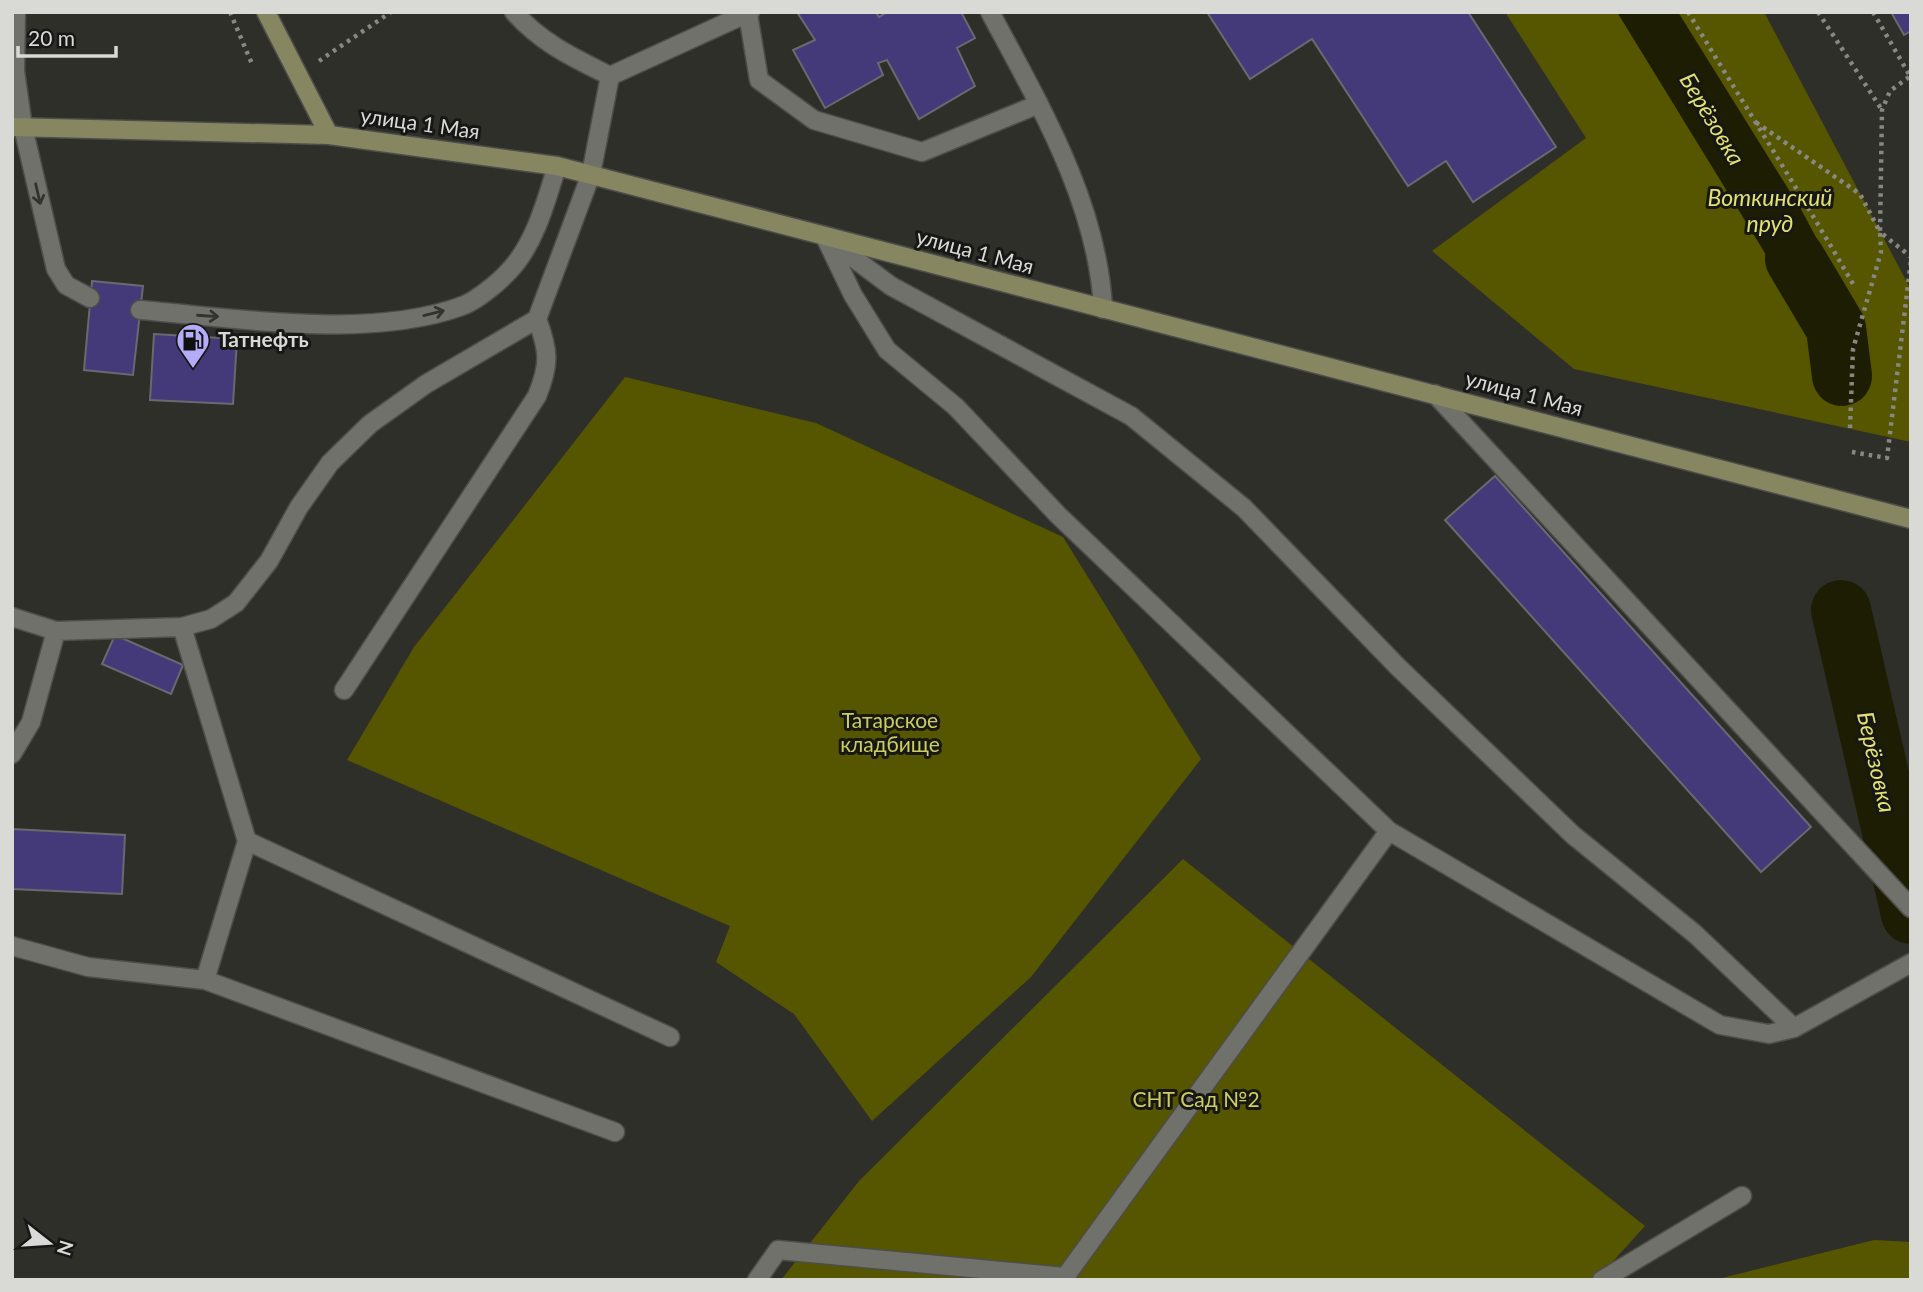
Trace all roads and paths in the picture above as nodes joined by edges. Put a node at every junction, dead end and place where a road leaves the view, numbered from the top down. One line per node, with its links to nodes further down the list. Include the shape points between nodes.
1 (16, 12): 18 (lane)
2 (230, 12): 12 (path)
3 (266, 12): 19 (main road)
4 (391, 12): 11 (path)
5 (514, 12): 13 (lane, via 530,30 562,52)
6 (990, 12): 15 (lane)
7 (1688, 12): 17 (path)
8 (1818, 12): 16 (path)
9 (1873, 12): 14 (path)
10 (749, 13): 13 (lane); 15 (lane, via 759,80 814,120 922,152)
11 (317, 62)
12 (252, 64)
13 (610, 76): 21 (lane)
14 (1910, 76): 16 (path, via 1890,91)
15 (1039, 104): 27 (lane, via 1084,209 1102,277)
16 (1882, 110): 22 (path)
17 (1754, 121): 22 (path, via 1860,194); 25 (path)
18 (18, 127): 19 (main road, улица 1 Мая); 26 (lane, one-way to 26, via 56,269 66,285)
19 (329, 135): 20 (main road, улица 1 Мая)
20 (558, 166): 21 (main road, улица 1 Мая); 28 (lane, one-way to 20, via 319,324 410,320 464,306 510,271 537,226)
21 (591, 174): 23 (main road, улица 1 Мая); 29 (lane)
22 (1880, 232): 24 (path); 31 (path, via 1881,252 1853,349)
23 (825, 237): 27 (main road, улица 1 Мая); 39 (lane, via 887,350 956,407 1058,515); 45 (lane, via 891,286 1130,416 1244,509 1398,667 1573,835 1695,934)
24 (1911, 258): 32 (path, via 1887,458)
25 (1853, 284)
26 (90, 298)
27 (1103, 309): 30 (main road, улица 1 Мая)
28 (140, 310)
29 (537, 319): 35 (lane, via 426,384 370,424 330,464 269,561 236,603 211,619); 37 (lane, via 547,347 547,370 537,397)
30 (1435, 394): 33 (main road, улица 1 Мая); 41 (lane)
31 (1850, 429)
32 (1852, 452)
33 (1911, 519)
34 (12, 617): 36 (lane)
35 (182, 627): 36 (lane); 40 (lane)
36 (56, 631): 38 (lane, via 31,722)
37 (344, 690)
38 (12, 754)
39 (1389, 831): 45 (lane, via 1720,1025 1769,1034); 49 (lane, via 1065,1277 778,1250)
40 (247, 841): 44 (lane); 46 (lane)
41 (1911, 908)
42 (12, 946): 44 (lane, via 88,967)
43 (1911, 963): 45 (lane)
44 (205, 980): 47 (lane)
45 (1794, 1028)
46 (670, 1037)
47 (615, 1132)
48 (1742, 1196): 50 (lane)
49 (757, 1280)
50 (1602, 1280)

